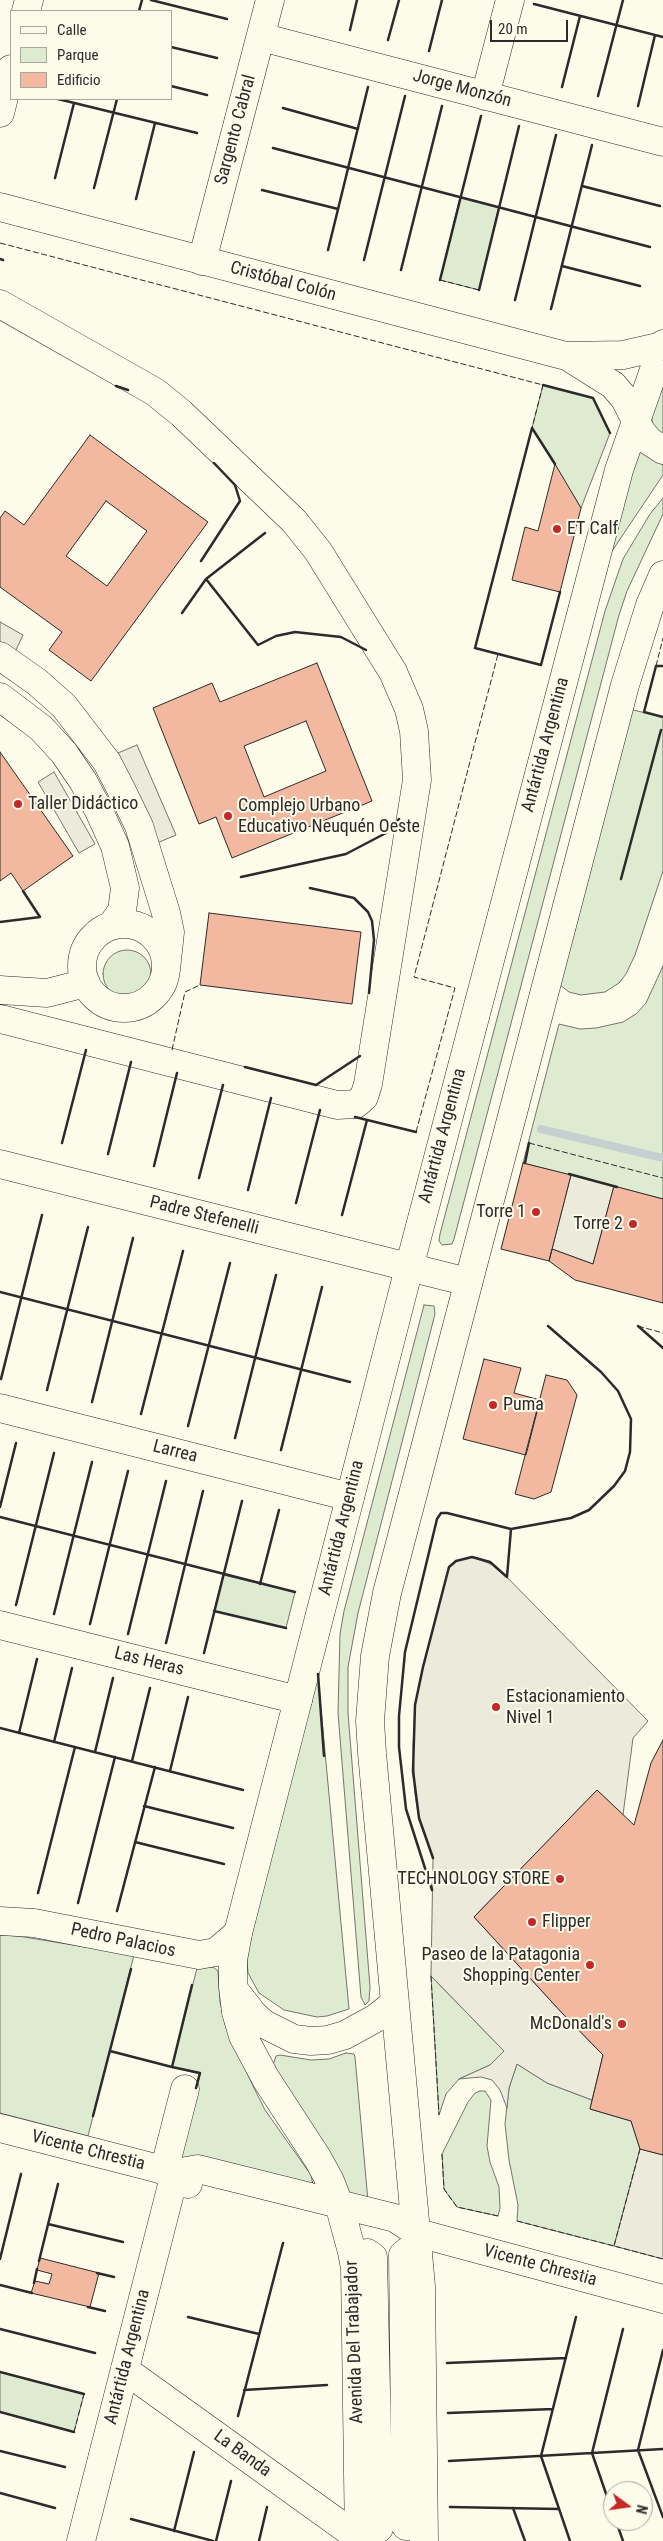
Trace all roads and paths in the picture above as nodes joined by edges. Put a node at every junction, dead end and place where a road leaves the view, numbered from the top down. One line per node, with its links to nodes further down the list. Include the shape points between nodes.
1 (270, 0): 3 (main road, Sargento Cabral)
2 (510, 0): 5 (main road)
3 (260, 37): 5 (main road, Jorge Monzón); 9 (main road, Sargento Cabral)
4 (10, 73): 6 (main road)
5 (485, 96): 7 (main road, Jorge Monzón)
6 (0, 113)
7 (663, 142)
8 (0, 207): 9 (main road, Cristóbal Colón)
9 (202, 261): 12 (main road, Cristóbal Colón)
10 (0, 304): 24 (main road, via 155,392 274,501 307,536 383,653 402,691 414,731 417,780 368,1084 360,1102 351,1106 337,1105)
11 (663, 345): 12 (main road, Cristóbal Colón, via 623,355); 13 (main road, Antártida Argentina)
12 (566, 356): 13 (main road, Cristóbal Colón, via 613,385 625,399)
13 (635, 421): 14 (main road, Cristóbal Colón, via 650,441); 26 (main road, Antártida Argentina, via 619,470)
14 (663, 450)
15 (663, 575): 27 (main road, via 625,685)
16 (0, 656): 18 (main road)
17 (0, 697): 19 (main road)
18 (64, 706): 19 (main road); 21 (main road, via 107,762 139,826 170,932)
19 (41, 728): 20 (main road, via 83,780 114,846 123,876 125,902)
20 (111, 926): 21 (main road, via 132,925 151,933 165,956); 22 (main road, via 99,932 89,943 82,970)
21 (166, 970): 22 (main road, via 163,984 155,995 144,1004 131,1008 104,1004)
22 (86, 984): 23 (main road, via 47,993)
23 (4, 991): 24 (main road)
24 (0, 1020)
25 (0, 1164): 26 (main road, Padre Stefenelli)
26 (409, 1268): 27 (main road, Padre Stefenelli); 29 (main road, Antártida Argentina)
27 (468, 1282): 35 (main road, via 385,1600 371,1689 372,1753)
28 (0, 1408): 29 (main road, Larrea)
29 (350, 1497): 31 (main road, Antártida Argentina)
30 (0, 1625): 31 (main road, Las Heras)
31 (298, 1700): 33 (main road, Antártida Argentina)
32 (0, 1921): 33 (main road, Pedro Palacios, via 34,1923 199,1955 216,1952)
33 (238, 1933): 34 (main road, Avenida Del Trabajador)
34 (233, 1987): 35 (main road, via 264,2024 294,2039 311,2041 328,2040 358,2029); 39 (main road, Avenida Del Trabajador, via 236,2012 254,2059 318,2159)
35 (395, 2003): 40 (main road)
36 (185, 2089): 38 (main road, Antártida Argentina)
37 (0, 2128): 38 (main road, Vicente Chrestia)
38 (170, 2172): 39 (main road, Vicente Chrestia, via 193,2186); 42 (main road, Antártida Argentina)
39 (342, 2214): 40 (main road, Vicente Chrestia, via 396,2237); 44 (main road, Avenida Del Trabajador, via 355,2268)
40 (418, 2233): 41 (main road, Vicente Chrestia); 43 (main road, via 422,2316)
41 (663, 2299)
42 (125, 2370): 44 (main road, La Banda); 45 (main road, Antártida Argentina)
43 (421, 2534): 43 (main road, via 413,2255 408,2251 403,2256 406,2526)
44 (366, 2536): 44 (main road, via 373,2258 367,2253 362,2258)
45 (81, 2541)

